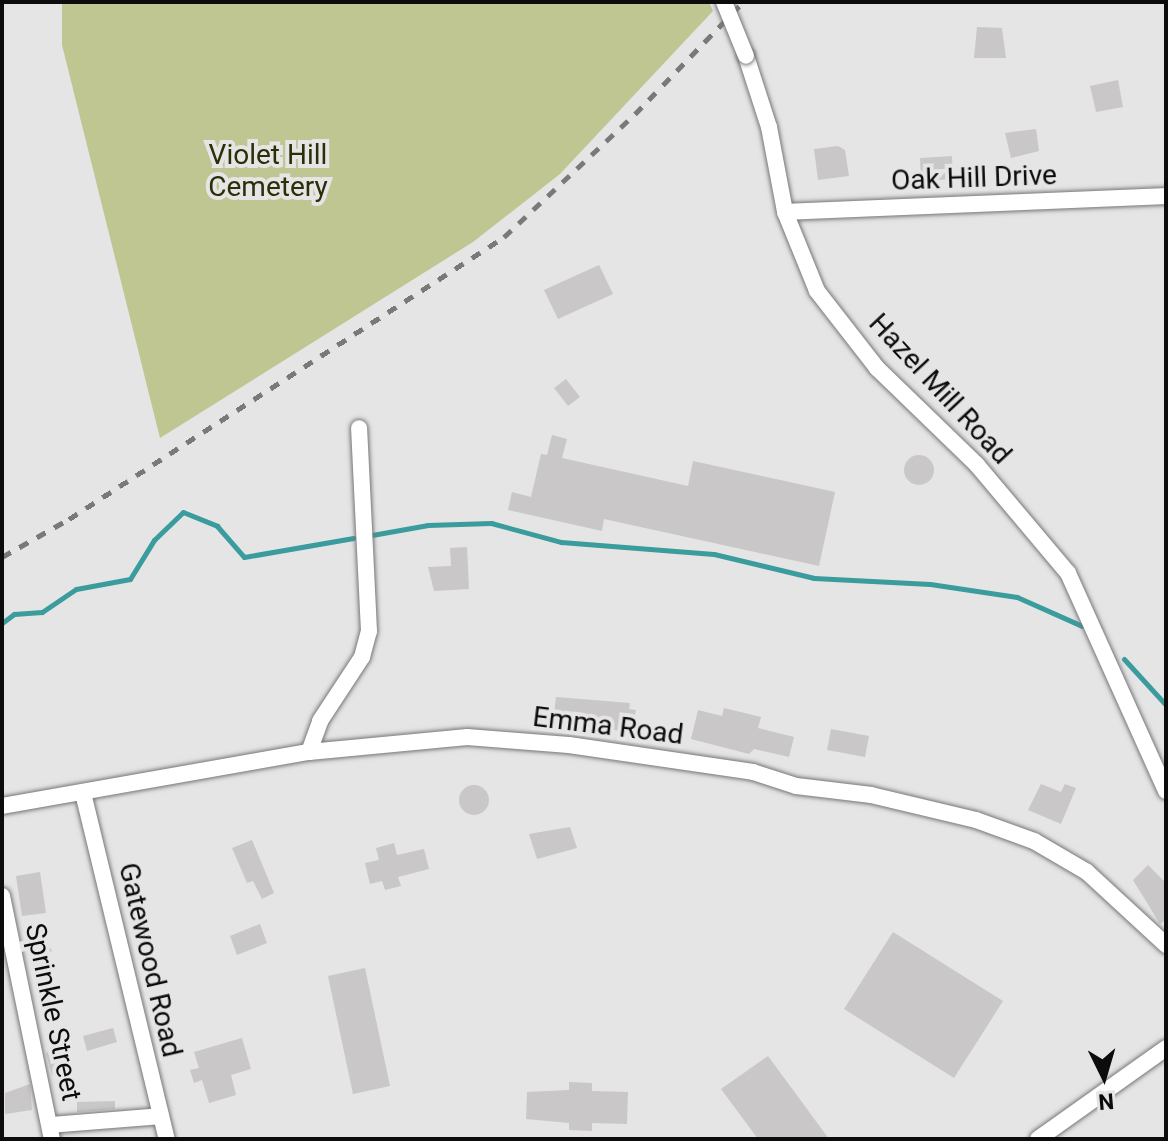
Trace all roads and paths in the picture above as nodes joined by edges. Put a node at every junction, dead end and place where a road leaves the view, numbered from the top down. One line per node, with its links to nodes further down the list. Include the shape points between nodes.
1 (724, 2): 3 (street, Hazel Mill Road, bridge, via 769,127)
2 (1164, 198): 3 (street, Oak Hill Drive)
3 (785, 212): 6 (street, Hazel Mill Road, via 817,291 877,368 977,465 1068,573)
4 (359, 428): 5 (street, via 369,631 362,657 320,721)
5 (309, 752): 7 (street, Emma Road); 10 (street, Emma Road, via 467,737 584,747 871,795 976,820 1034,841 1087,872)
6 (1166, 791)
7 (83, 793): 8 (street, Emma Road); 12 (street, Gatewood Road)
8 (2, 806)
9 (2, 896): 13 (street, Sprinkle Street)
10 (1166, 945)
11 (1166, 1048): 15 (street)
12 (161, 1116): 13 (street); 14 (street, Gatewood Road)
13 (51, 1132)
14 (167, 1139)
15 (1038, 1139)

